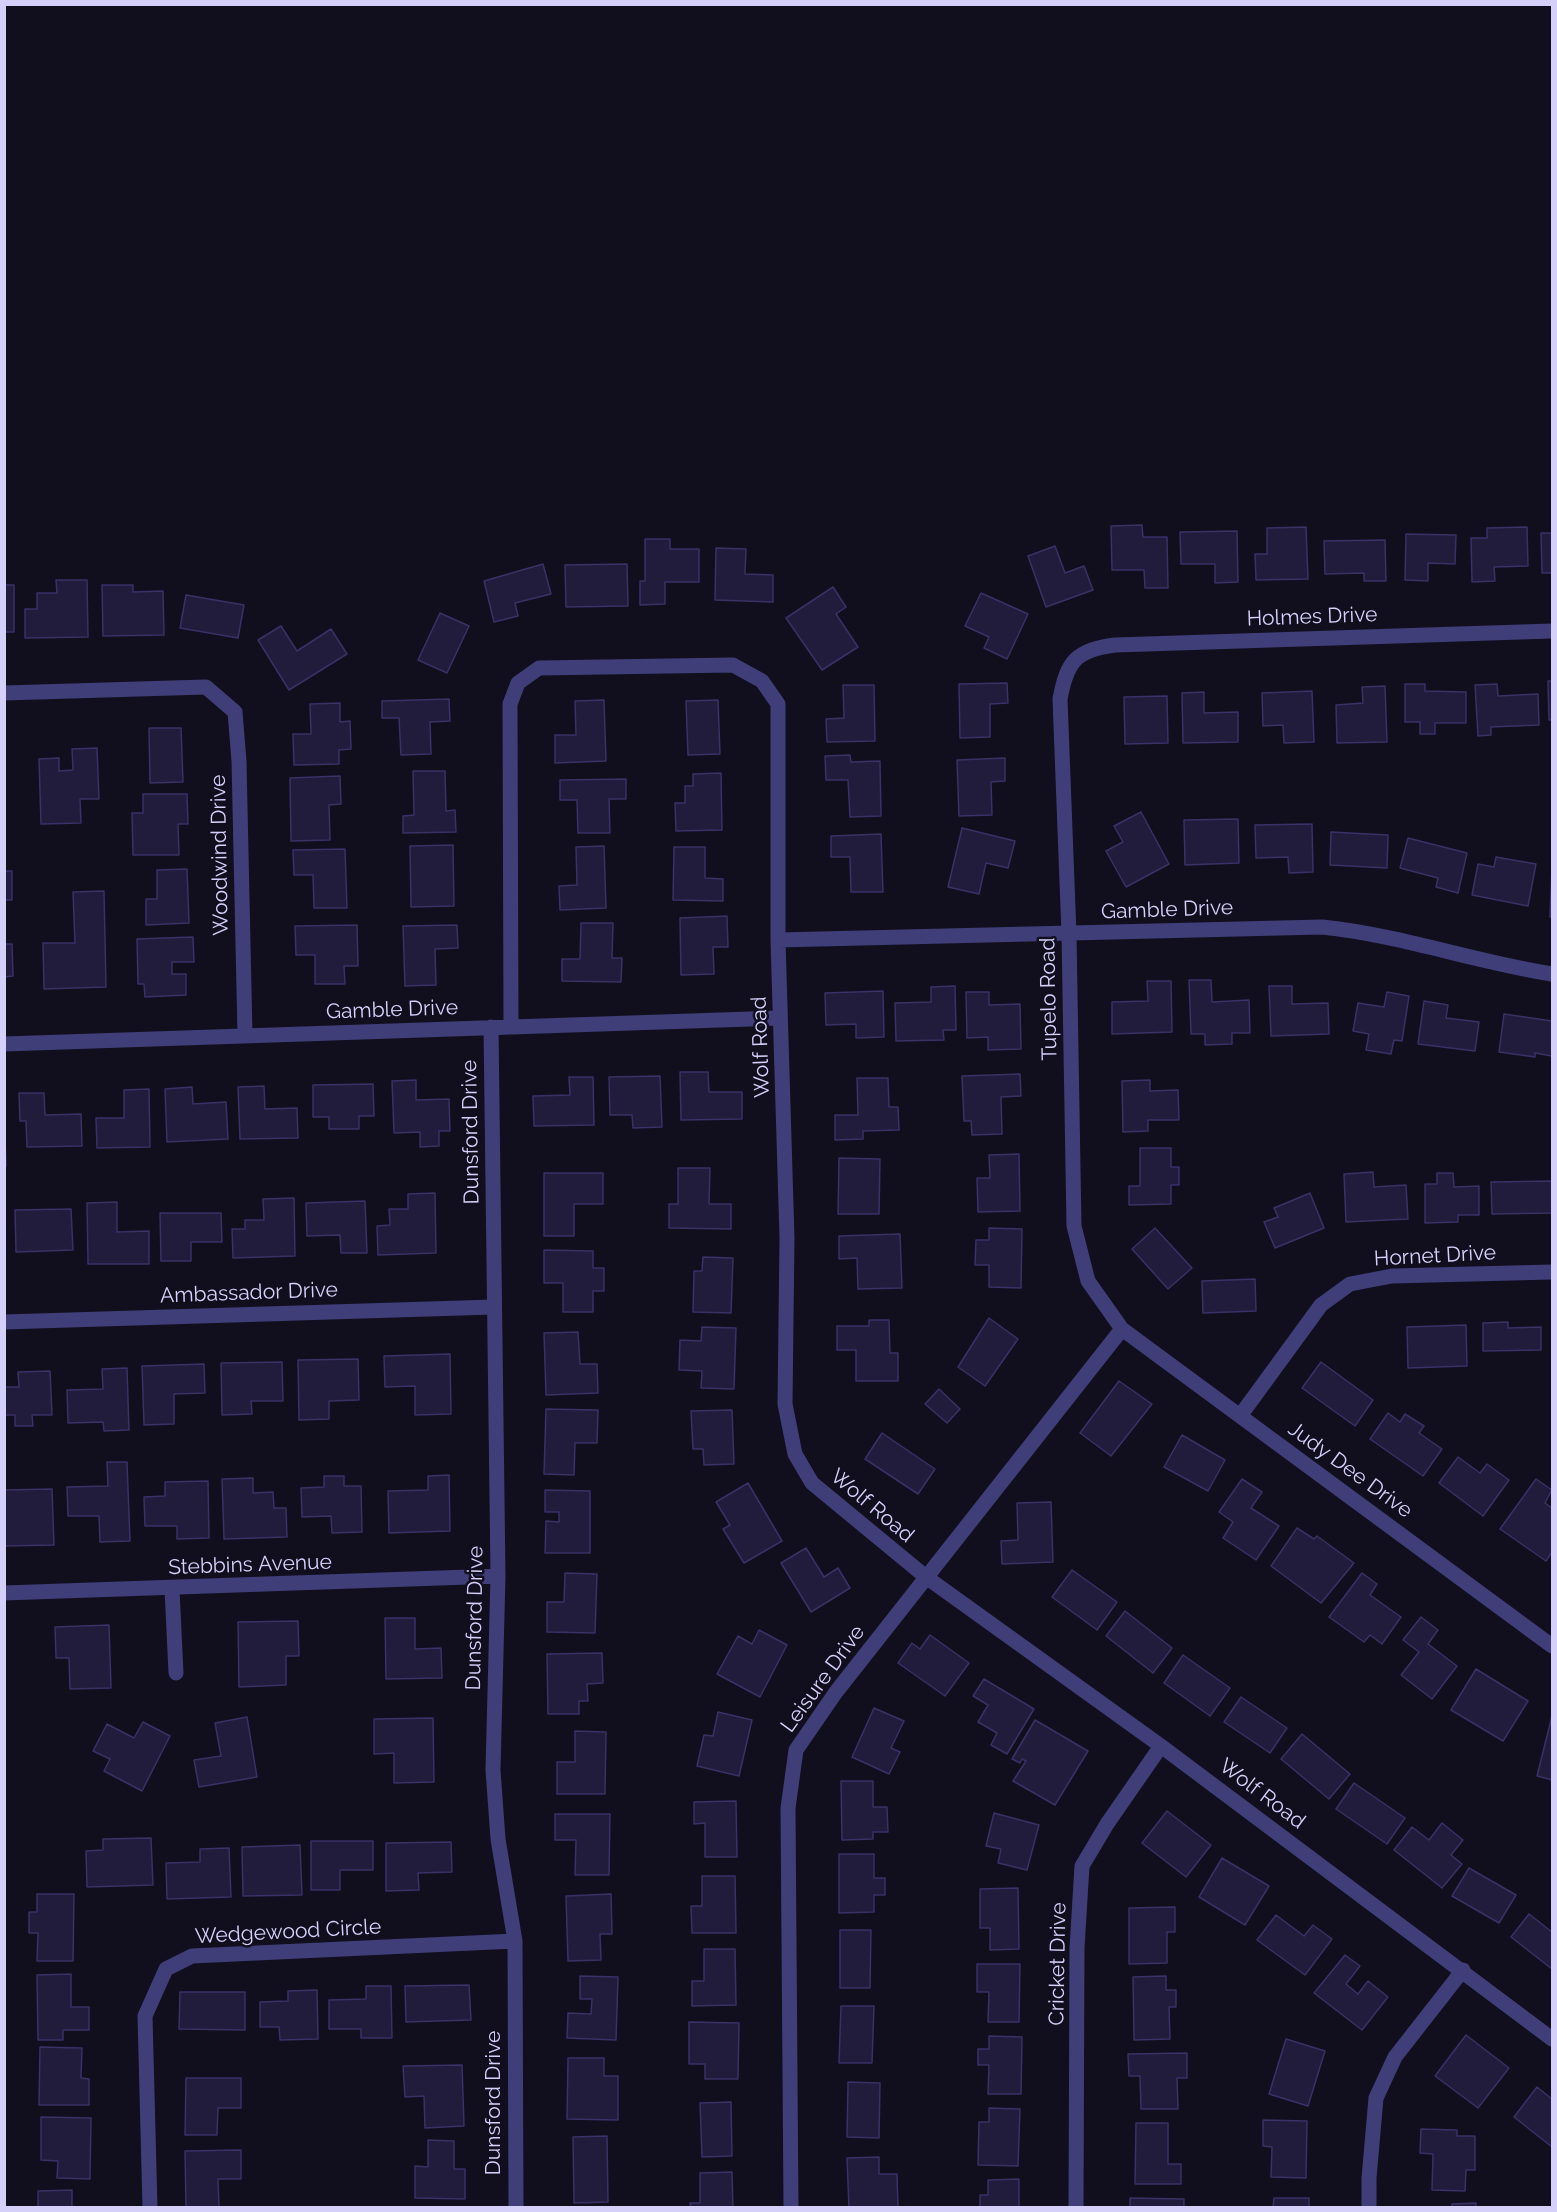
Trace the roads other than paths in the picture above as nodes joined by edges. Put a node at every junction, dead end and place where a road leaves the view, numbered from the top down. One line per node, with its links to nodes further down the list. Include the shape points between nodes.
1 (1552, 631): 2 (street, Holmes Drive, via 1115,645 1094,648)
2 (1075, 658): 4 (street, Tupelo Road, via 1065,676 1060,699)
3 (4, 693): 10 (street, Woodwind Drive, via 206,687 235,712)
4 (1069, 934): 5 (street, Gamble Drive); 6 (street, Gamble Drive, via 1322,927 1360,931 1506,967); 15 (street, Tupelo Road, via 1074,1226 1088,1281)
5 (778, 940): 7 (street, Wolf Road); 9 (street, Wolf Road, via 778,704 762,681 733,665 539,668 518,683 510,704)
6 (1552, 974)
7 (780, 1018): 9 (street, Gamble Drive); 18 (street, Wolf Road, via 787,1238 785,1404 795,1454 812,1483)
8 (491, 1027): 9 (street, Gamble Drive); 10 (street, Gamble Drive); 13 (street, Dunsford Drive)
9 (512, 1027)
10 (245, 1035): 11 (street, Gamble Drive)
11 (4, 1044)
12 (1552, 1272): 16 (street, Hornet Drive, via 1392,1276 1350,1284 1320,1305)
13 (494, 1307): 14 (street, Ambassador Drive); 17 (street, Dunsford Drive)
14 (4, 1322)
15 (1122, 1329): 16 (street, Judy Dee Drive); 18 (street, Leisure Drive)
16 (1240, 1416): 21 (street, Judy Dee Drive)
17 (498, 1576): 19 (street, Stebbins Avenue); 24 (street, Dunsford Drive, via 493,1770 498,1839)
18 (926, 1577): 23 (street, Wolf Road); 29 (street, Leisure Drive, via 796,1750 788,1808)
19 (172, 1589): 20 (street, Stebbins Avenue); 22 (street)
20 (4, 1593)
21 (1552, 1646)
22 (176, 1673)
23 (1161, 1746): 25 (street, Wolf Road); 30 (street, Cricket Drive, via 1082,1866 1077,1948)
24 (514, 1941): 27 (street, Wedgewood Circle, via 192,1956 166,1969 145,2016); 28 (street, Dunsford Drive)
25 (1463, 1970): 26 (street, Wolf Road); 31 (street, via 1395,2057 1376,2098)
26 (1552, 2039)
27 (150, 2208)
28 (516, 2208)
29 (791, 2208)
30 (1076, 2208)
31 (1369, 2208)

